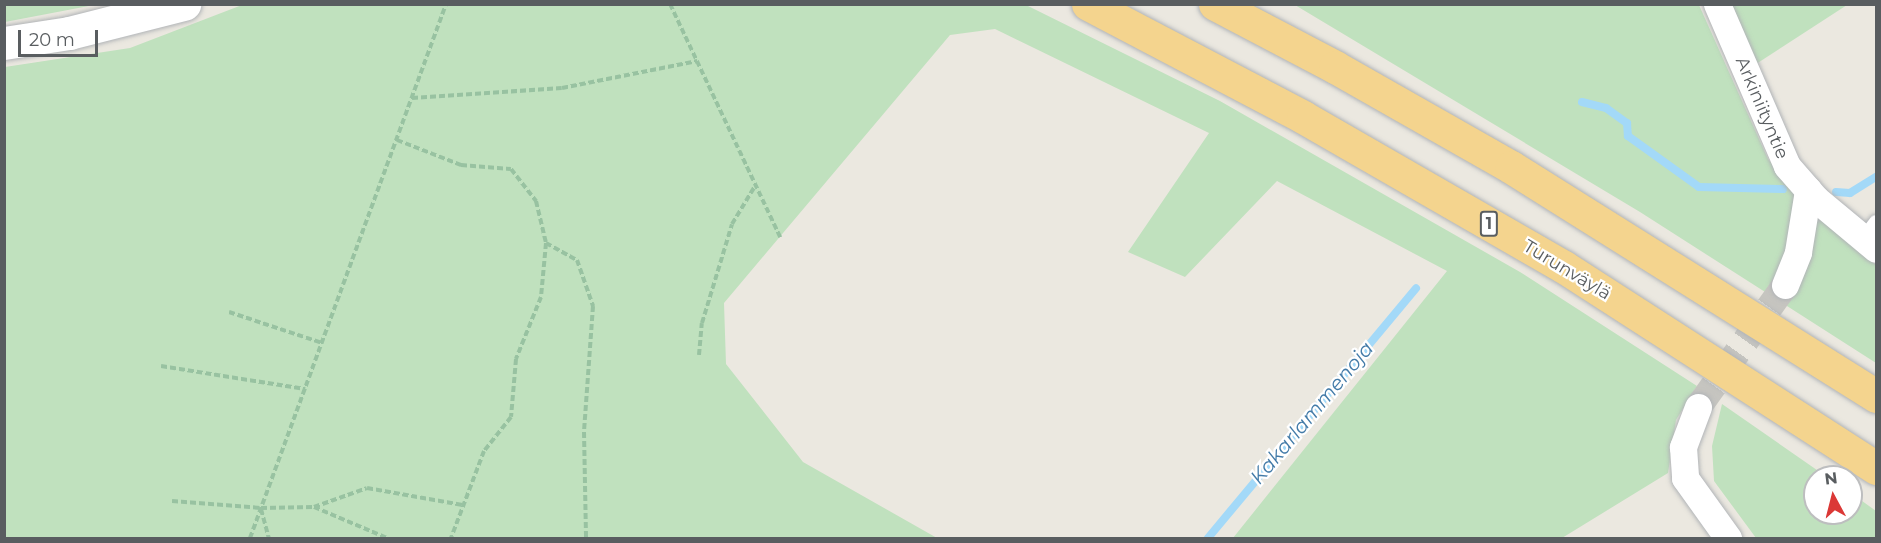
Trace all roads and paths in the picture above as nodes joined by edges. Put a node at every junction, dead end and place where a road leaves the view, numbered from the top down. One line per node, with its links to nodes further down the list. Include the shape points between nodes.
1 (184, 4): 7 (main road, via 69,33)
2 (446, 4): 9 (path)
3 (670, 4): 8 (path)
4 (1088, 4): 24 (highway, Turunväylä / 1, via 1303,117 1564,267)
5 (1215, 4): 22 (highway, via 1511,167)
6 (1717, 4): 12 (street, Arkiniityntie, via 1787,166)
7 (4, 43)
8 (697, 61): 9 (path, via 562,88); 11 (path)
9 (412, 98): 10 (path)
10 (397, 140): 15 (path, via 461,165 511,169 536,201); 18 (path)
11 (756, 186): 14 (path); 19 (path, via 732,224 702,323)
12 (1808, 190): 13 (street, Arkiniityntie); 16 (street, via 1798,252)
13 (1872, 236)
14 (780, 237)
15 (546, 243): 26 (path, via 541,297 516,359 512,417 484,451); 33 (path, via 577,260 593,306 584,432)
16 (1785, 285)
17 (229, 312): 18 (path)
18 (322, 343): 21 (path)
19 (699, 356)
20 (161, 366): 21 (path)
21 (305, 389): 28 (path)
22 (1876, 396)
23 (1698, 407): 34 (street, via 1683,447 1685,478)
24 (1876, 468)
25 (171, 501): 28 (path)
26 (462, 505): 27 (path, via 367,488); 32 (path)
27 (314, 507): 28 (path); 31 (path)
28 (261, 508): 29 (path); 30 (path)
29 (250, 538)
30 (269, 538)
31 (387, 538)
32 (451, 538)
33 (586, 538)
34 (1728, 538)

